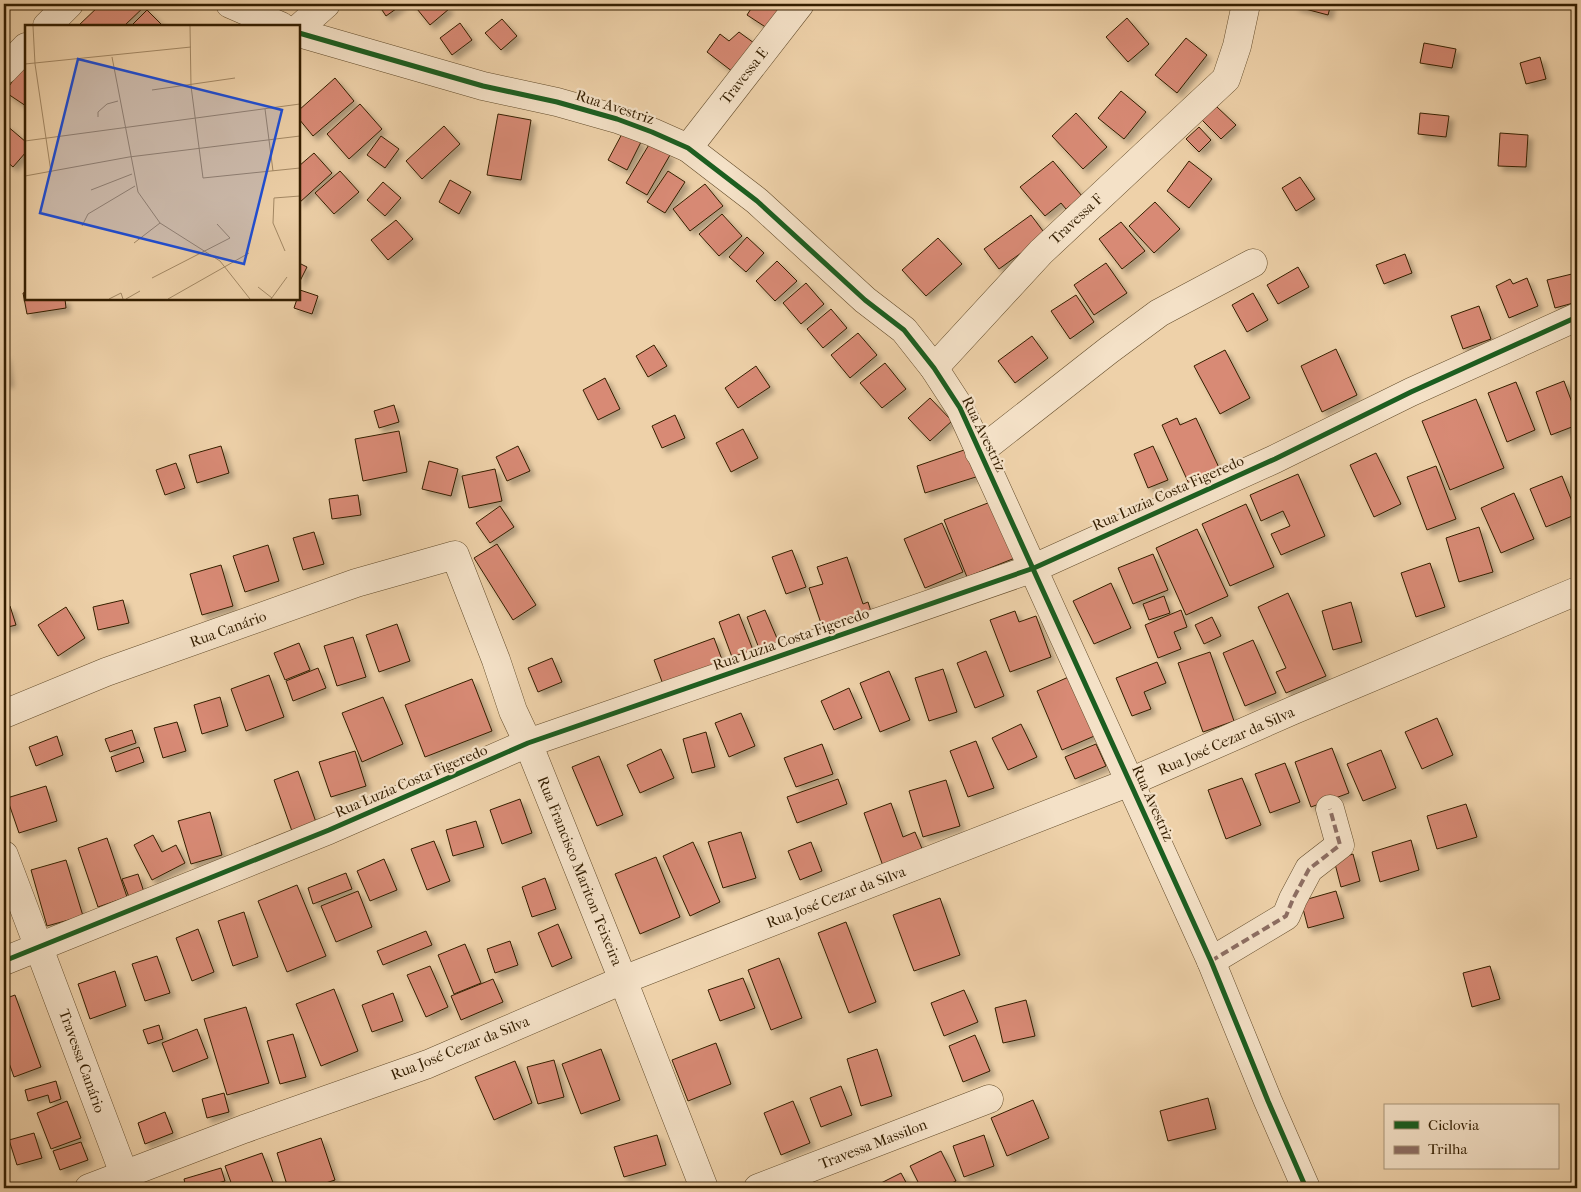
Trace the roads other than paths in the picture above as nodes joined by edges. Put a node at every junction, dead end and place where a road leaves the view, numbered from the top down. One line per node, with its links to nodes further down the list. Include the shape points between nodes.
1 (69, 4): 6 (street)
2 (230, 4): 7 (street)
3 (326, 4): 8 (street)
4 (800, 4): 12 (street, Travessa E)
5 (1246, 4): 15 (street, Travessa F, via 1226,78 1041,252)
6 (48, 25)
7 (279, 25)
8 (300, 27)
9 (300, 34): 12 (street, Rua Avestriz, via 483,86 617,118)
10 (25, 48): 11 (street)
11 (4, 70)
12 (688, 148): 15 (street, Rua Avestriz, via 756,201 904,330)
13 (1253, 263): 16 (street, via 1159,313)
14 (1576, 319): 18 (street, Rua Luzia Costa Figeredo)
15 (934, 368): 16 (street, Rua Avestriz, via 960,408)
16 (980, 452): 18 (street, Rua Avestriz)
17 (455, 555): 20 (street, Rua Canário, via 356,583 106,672); 21 (street, Rua Francisco Mariton Teixeira)
18 (1034, 568): 21 (street, Rua Luzia Costa Figeredo); 22 (street, Rua Avestriz)
19 (1577, 591): 22 (street, Rua José Cezar da Silva)
20 (4, 714)
21 (528, 743): 25 (street, Rua Luzia Costa Figeredo, via 329,830); 28 (street, Rua Francisco Mariton Teixeira)
22 (1130, 782): 26 (street, Rua Avestriz); 28 (street, Rua José Cezar da Silva)
23 (1330, 810): 26 (street, via 1340,845 1309,870 1286,916)
24 (4, 855): 25 (street, Travessa Canário)
25 (40, 947): 27 (street, Rua Luzia Costa Figeredo); 30 (street, Travessa Canário)
26 (1211, 960): 34 (street, Rua Avestriz)
27 (4, 961)
28 (623, 980): 30 (street, Rua José Cezar da Silva, via 428,1064); 32 (street, Rua Francisco Mariton Teixeira)
29 (989, 1099): 33 (street, Travessa Massilon)
30 (124, 1174): 31 (street, Rua José Cezar da Silva)
31 (89, 1188)
32 (704, 1188)
33 (758, 1188)
34 (1306, 1188)

